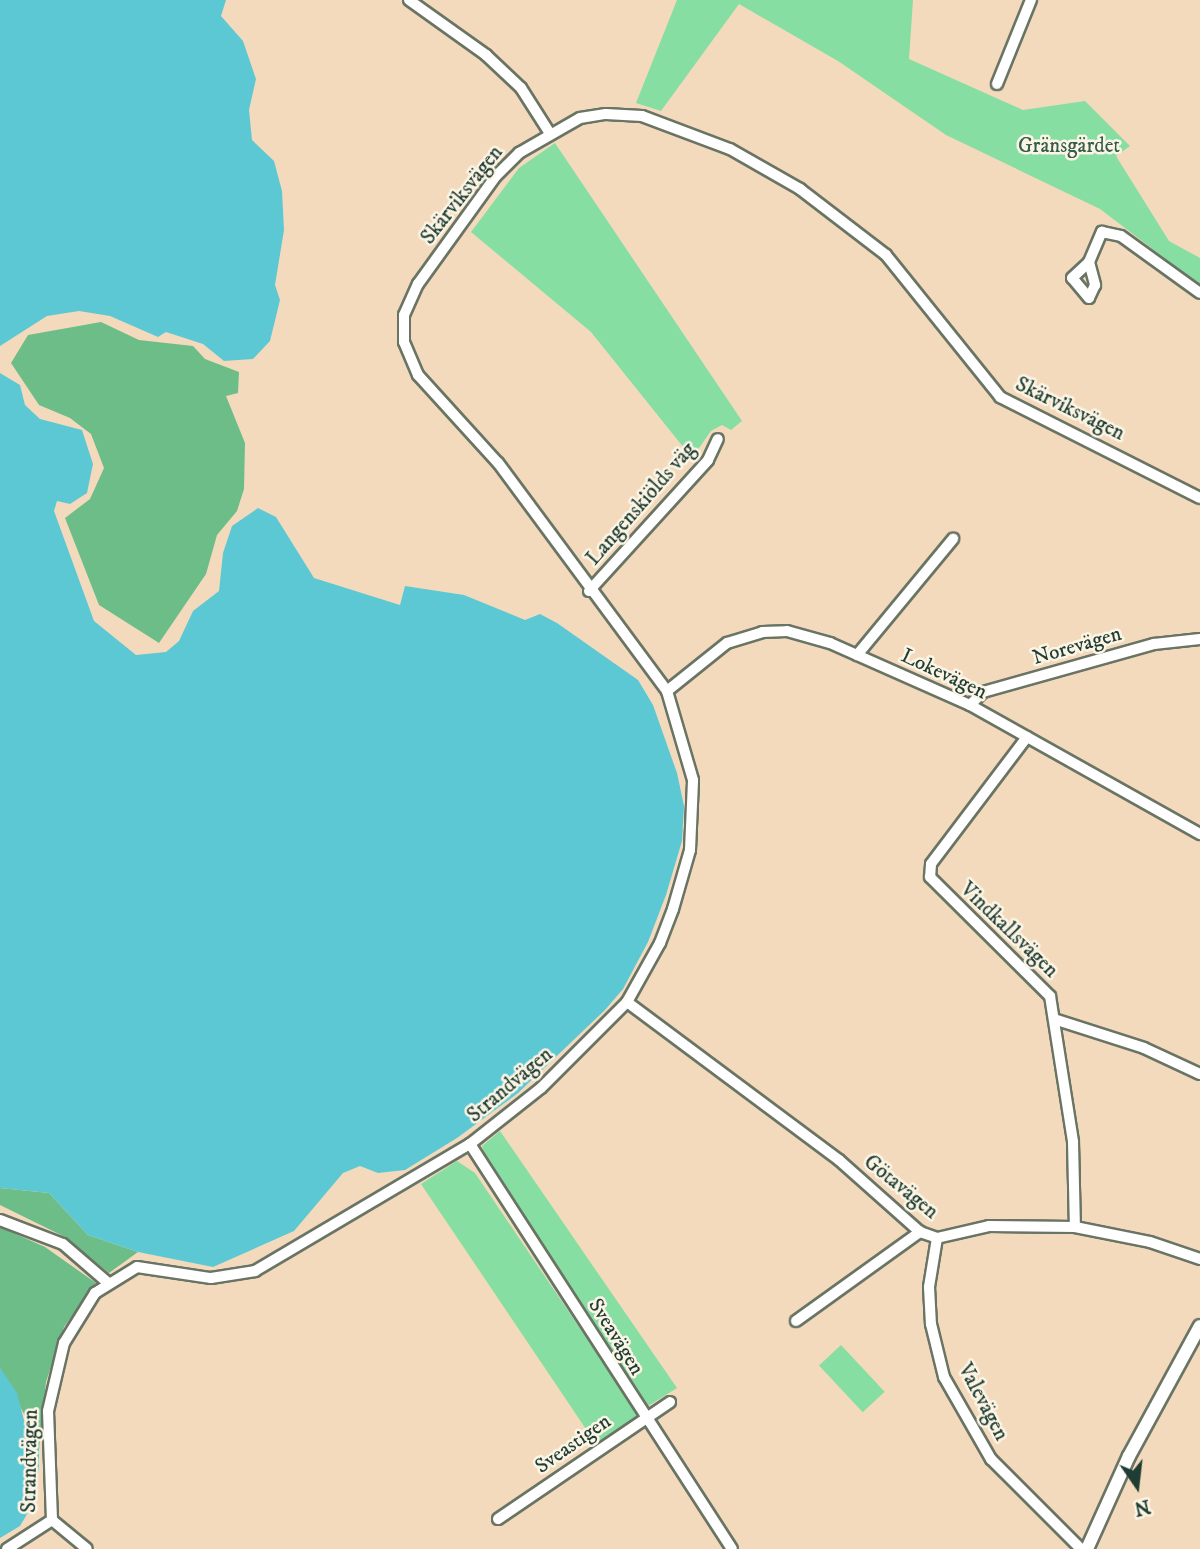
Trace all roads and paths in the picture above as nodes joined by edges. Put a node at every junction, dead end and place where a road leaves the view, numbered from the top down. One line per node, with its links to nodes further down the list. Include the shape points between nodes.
1 (409, 0): 4 (street, via 486,55 521,88)
2 (1031, 0): 3 (street)
3 (997, 83)
4 (549, 132): 8 (street, Skärviksvägen, via 580,118 642,116 730,149 800,189 886,255 1000,397); 10 (street, Skärviksvägen, via 496,176 418,284 404,315 404,342 418,374 498,463)
5 (1089, 262): 6 (street, via 1102,232 1121,236)
6 (1200, 293)
7 (718, 439): 10 (street, Langenskiölds väg, via 708,460)
8 (1200, 498)
9 (953, 539): 12 (street)
10 (589, 591): 13 (street, Skärviksvägen)
11 (1200, 639): 14 (street, Norevägen, via 1154,644 983,692)
12 (857, 655): 13 (street, Lokevägen, via 787,631 762,632 727,643); 14 (street, Lokevägen)
13 (667, 691): 17 (street, Strandvägen, via 693,780 690,850 660,943)
14 (970, 705): 15 (street, Lokevägen)
15 (1027, 737): 16 (street, Lokevägen); 18 (street, Vindkallsvägen, via 931,864 930,877 1050,996)
16 (1200, 834)
17 (627, 1003): 20 (street, Strandvägen, via 541,1088); 23 (street, Götavägen, via 839,1160)
18 (1058, 1020): 19 (street, via 1144,1048); 22 (street, Vindkallsvägen, via 1073,1142)
19 (1200, 1074)
20 (470, 1144): 26 (street, Strandvägen, via 255,1271 211,1278 137,1267); 30 (street, Sveavägen)
21 (0, 1220): 26 (street, via 63,1244)
22 (1076, 1227): 24 (street, Götavägen, via 989,1226); 25 (street, Götavägen, via 1150,1242)
23 (920, 1232): 24 (street, Götavägen); 27 (street)
24 (936, 1238): 36 (street, Valevägen, via 929,1287 930,1324 944,1377 991,1459)
25 (1200, 1259)
26 (107, 1282): 32 (street, Strandvägen, via 74,1323 58,1364 48,1411)
27 (796, 1321)
28 (1200, 1326): 37 (street, via 1129,1456)
29 (670, 1402): 30 (street, Sveastigen)
30 (645, 1417): 31 (street, Sveastigen); 35 (street, Sveavägen)
31 (498, 1518)
32 (52, 1520): 33 (street, Strandvägen); 34 (street)
33 (7, 1549)
34 (87, 1549)
35 (732, 1549)
36 (1081, 1549)
37 (1087, 1549)

